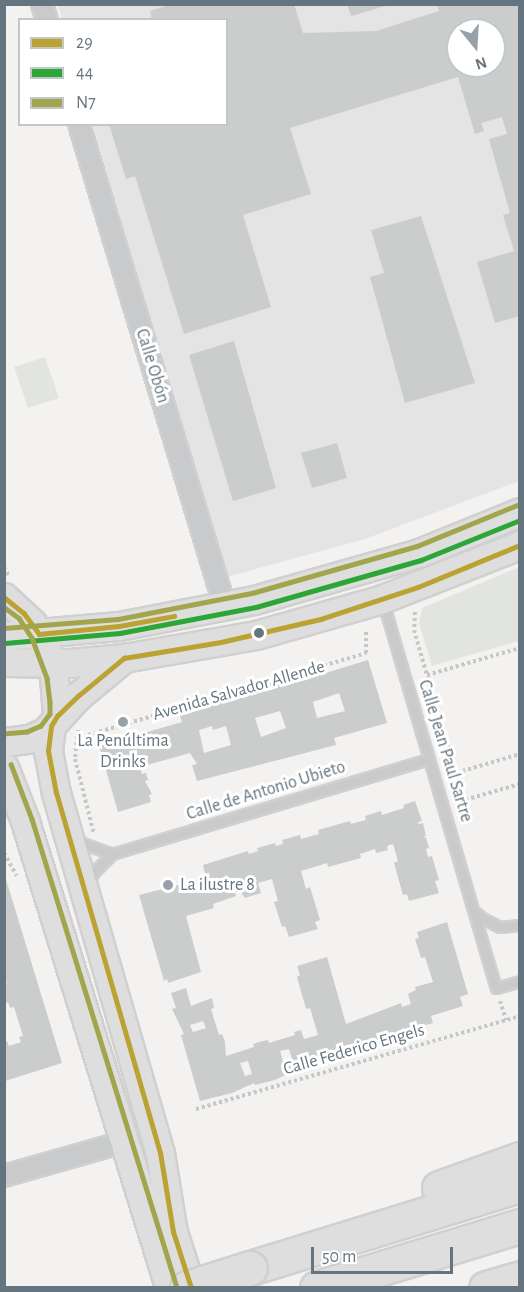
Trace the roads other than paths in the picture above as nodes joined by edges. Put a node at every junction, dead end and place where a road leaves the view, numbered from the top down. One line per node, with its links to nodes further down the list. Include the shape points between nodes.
1 (80, 126): 6 (street, Calle Obón)
2 (519, 512): 6 (main road, via 393,562)
3 (519, 545): 5 (main road)
4 (4, 597): 7 (main road, via 24,613)
5 (382, 599): 9 (main road, via 256,635); 14 (lane, Calle Jean Paul Sartre)
6 (225, 607): 7 (main road, via 119,626)
7 (39, 634): 8 (main road); 11 (main road)
8 (4, 636)
9 (124, 658): 11 (main road); 12 (main road)
10 (4, 662): 11 (main road)
11 (51, 663): 12 (main road, via 56,690)
12 (54, 721): 13 (main road, via 29,739); 16 (main road, via 48,751)
13 (4, 742)
14 (429, 759): 17 (lane, Calle de Antonio Ubieto); 19 (lane, Calle Jean Paul Sartre)
15 (4, 767): 22 (main road, via 25,821)
16 (69, 838): 17 (lane); 18 (main road)
17 (111, 854): 18 (lane, via 94,872)
18 (86, 893): 30 (main road, via 160,1153 173,1232)
19 (475, 912): 20 (lane, via 500,927); 21 (lane, Calle Jean Paul Sartre, via 496,988)
20 (519, 926)
21 (519, 981)
22 (123, 1142): 24 (street); 29 (main road)
23 (519, 1159): 27 (highway, via 395,1204)
24 (4, 1176)
25 (519, 1185): 27 (highway)
26 (519, 1226): 31 (highway)
27 (294, 1255): 30 (highway, bridge)
28 (519, 1278): 32 (highway)
29 (170, 1287)
30 (189, 1287)
31 (317, 1287)
32 (486, 1287)

